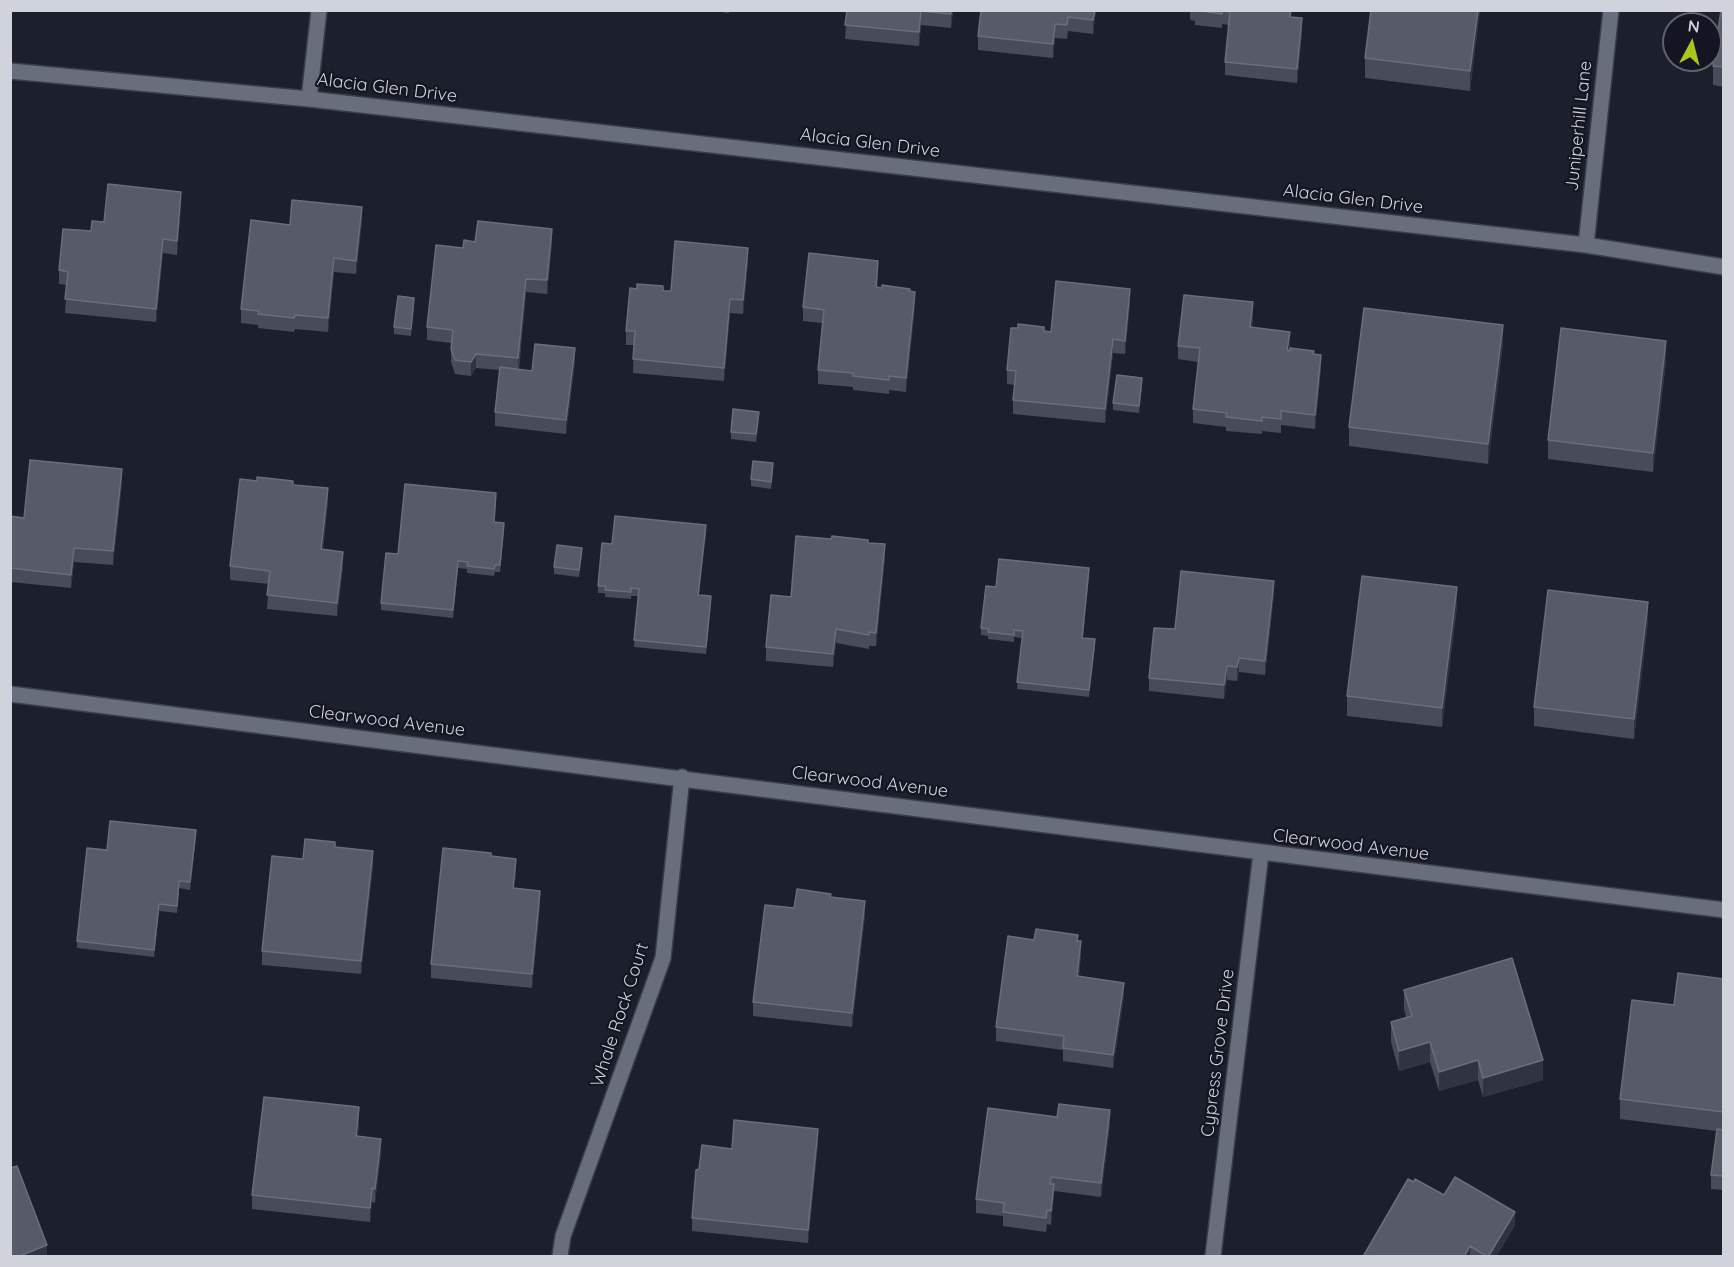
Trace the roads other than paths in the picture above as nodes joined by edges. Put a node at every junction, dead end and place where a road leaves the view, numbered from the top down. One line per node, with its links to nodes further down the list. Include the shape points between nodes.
1 (319, 10): 4 (street)
2 (1611, 10): 5 (street, Juniperhill Lane)
3 (10, 71): 4 (street, Alacia Glen Drive)
4 (309, 99): 5 (street, Alacia Glen Drive)
5 (1586, 245): 6 (street, Alacia Glen Drive)
6 (1724, 267)
7 (10, 694): 8 (street, Clearwood Avenue)
8 (682, 777): 9 (street, Clearwood Avenue); 11 (street, Whale Rock Court, via 663,958 563,1236)
9 (1261, 853): 10 (street, Clearwood Avenue); 12 (street, Cypress Grove Drive)
10 (1724, 910)
11 (560, 1257)
12 (1213, 1257)

